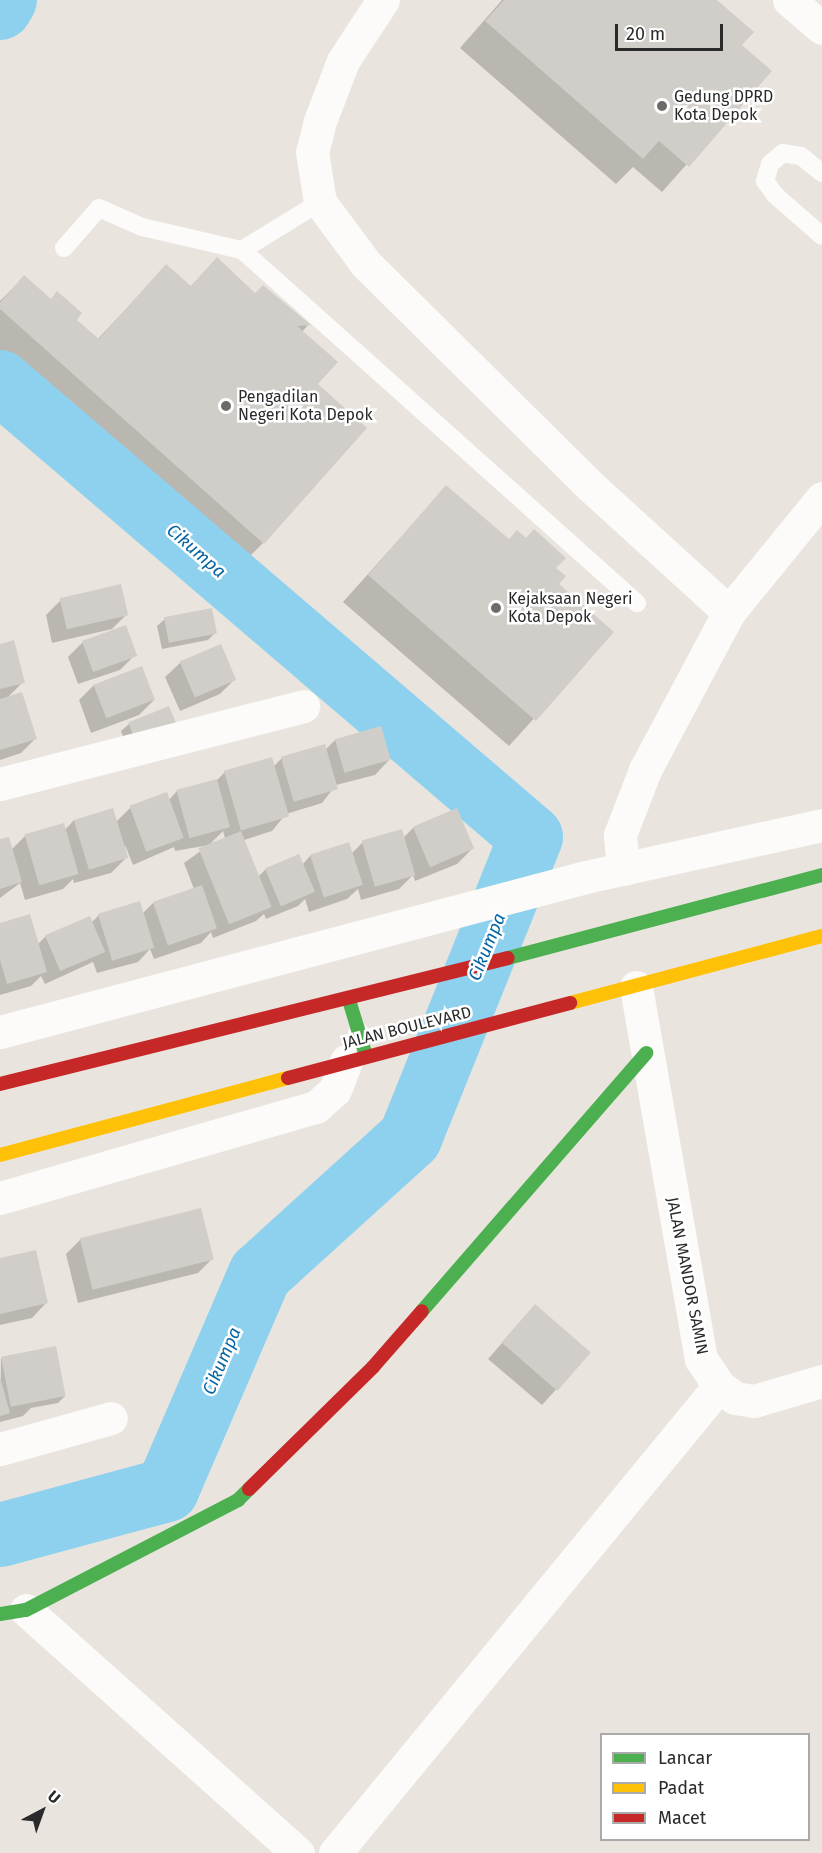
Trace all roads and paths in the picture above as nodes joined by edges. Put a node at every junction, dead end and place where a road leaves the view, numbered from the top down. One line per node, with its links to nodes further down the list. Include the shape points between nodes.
1 (383, 0): 5 (street, via 343,61 320,121 312,152)
2 (789, 0): 3 (street)
3 (822, 28)
4 (822, 173): 6 (lane, via 801,156 783,153 770,164 765,181 775,195)
5 (320, 202): 8 (lane); 11 (street, via 366,264 587,483)
6 (822, 236)
7 (64, 248): 8 (lane, via 99,208 142,227)
8 (242, 250): 10 (lane)
9 (822, 498): 11 (street)
10 (638, 603)
11 (729, 612): 15 (street, via 645,770 620,835)
12 (303, 706): 13 (street)
13 (0, 784)
14 (822, 825): 15 (street)
15 (623, 869): 20 (street)
16 (822, 874): 19 (main road)
17 (822, 936): 18 (main road, JALAN BOULEVARD)
18 (636, 987): 21 (street, JALAN MANDOR SAMIN); 22 (main road, JALAN BOULEVARD)
19 (349, 1000): 22 (main road); 23 (main road)
20 (0, 1032)
21 (646, 1053): 27 (street, JALAN MANDOR SAMIN, via 701,1359); 30 (main road, via 373,1367 238,1500)
22 (356, 1058): 24 (main road, JALAN BOULEVARD); 25 (street, via 335,1090 316,1107)
23 (0, 1084)
24 (0, 1155)
25 (0, 1198)
26 (822, 1381): 27 (street, JALAN MANDOR SAMIN, via 754,1401 735,1398)
27 (719, 1386): 32 (street)
28 (111, 1418): 29 (street)
29 (0, 1449)
30 (13, 1612): 31 (street)
31 (298, 1853)
32 (335, 1853)

